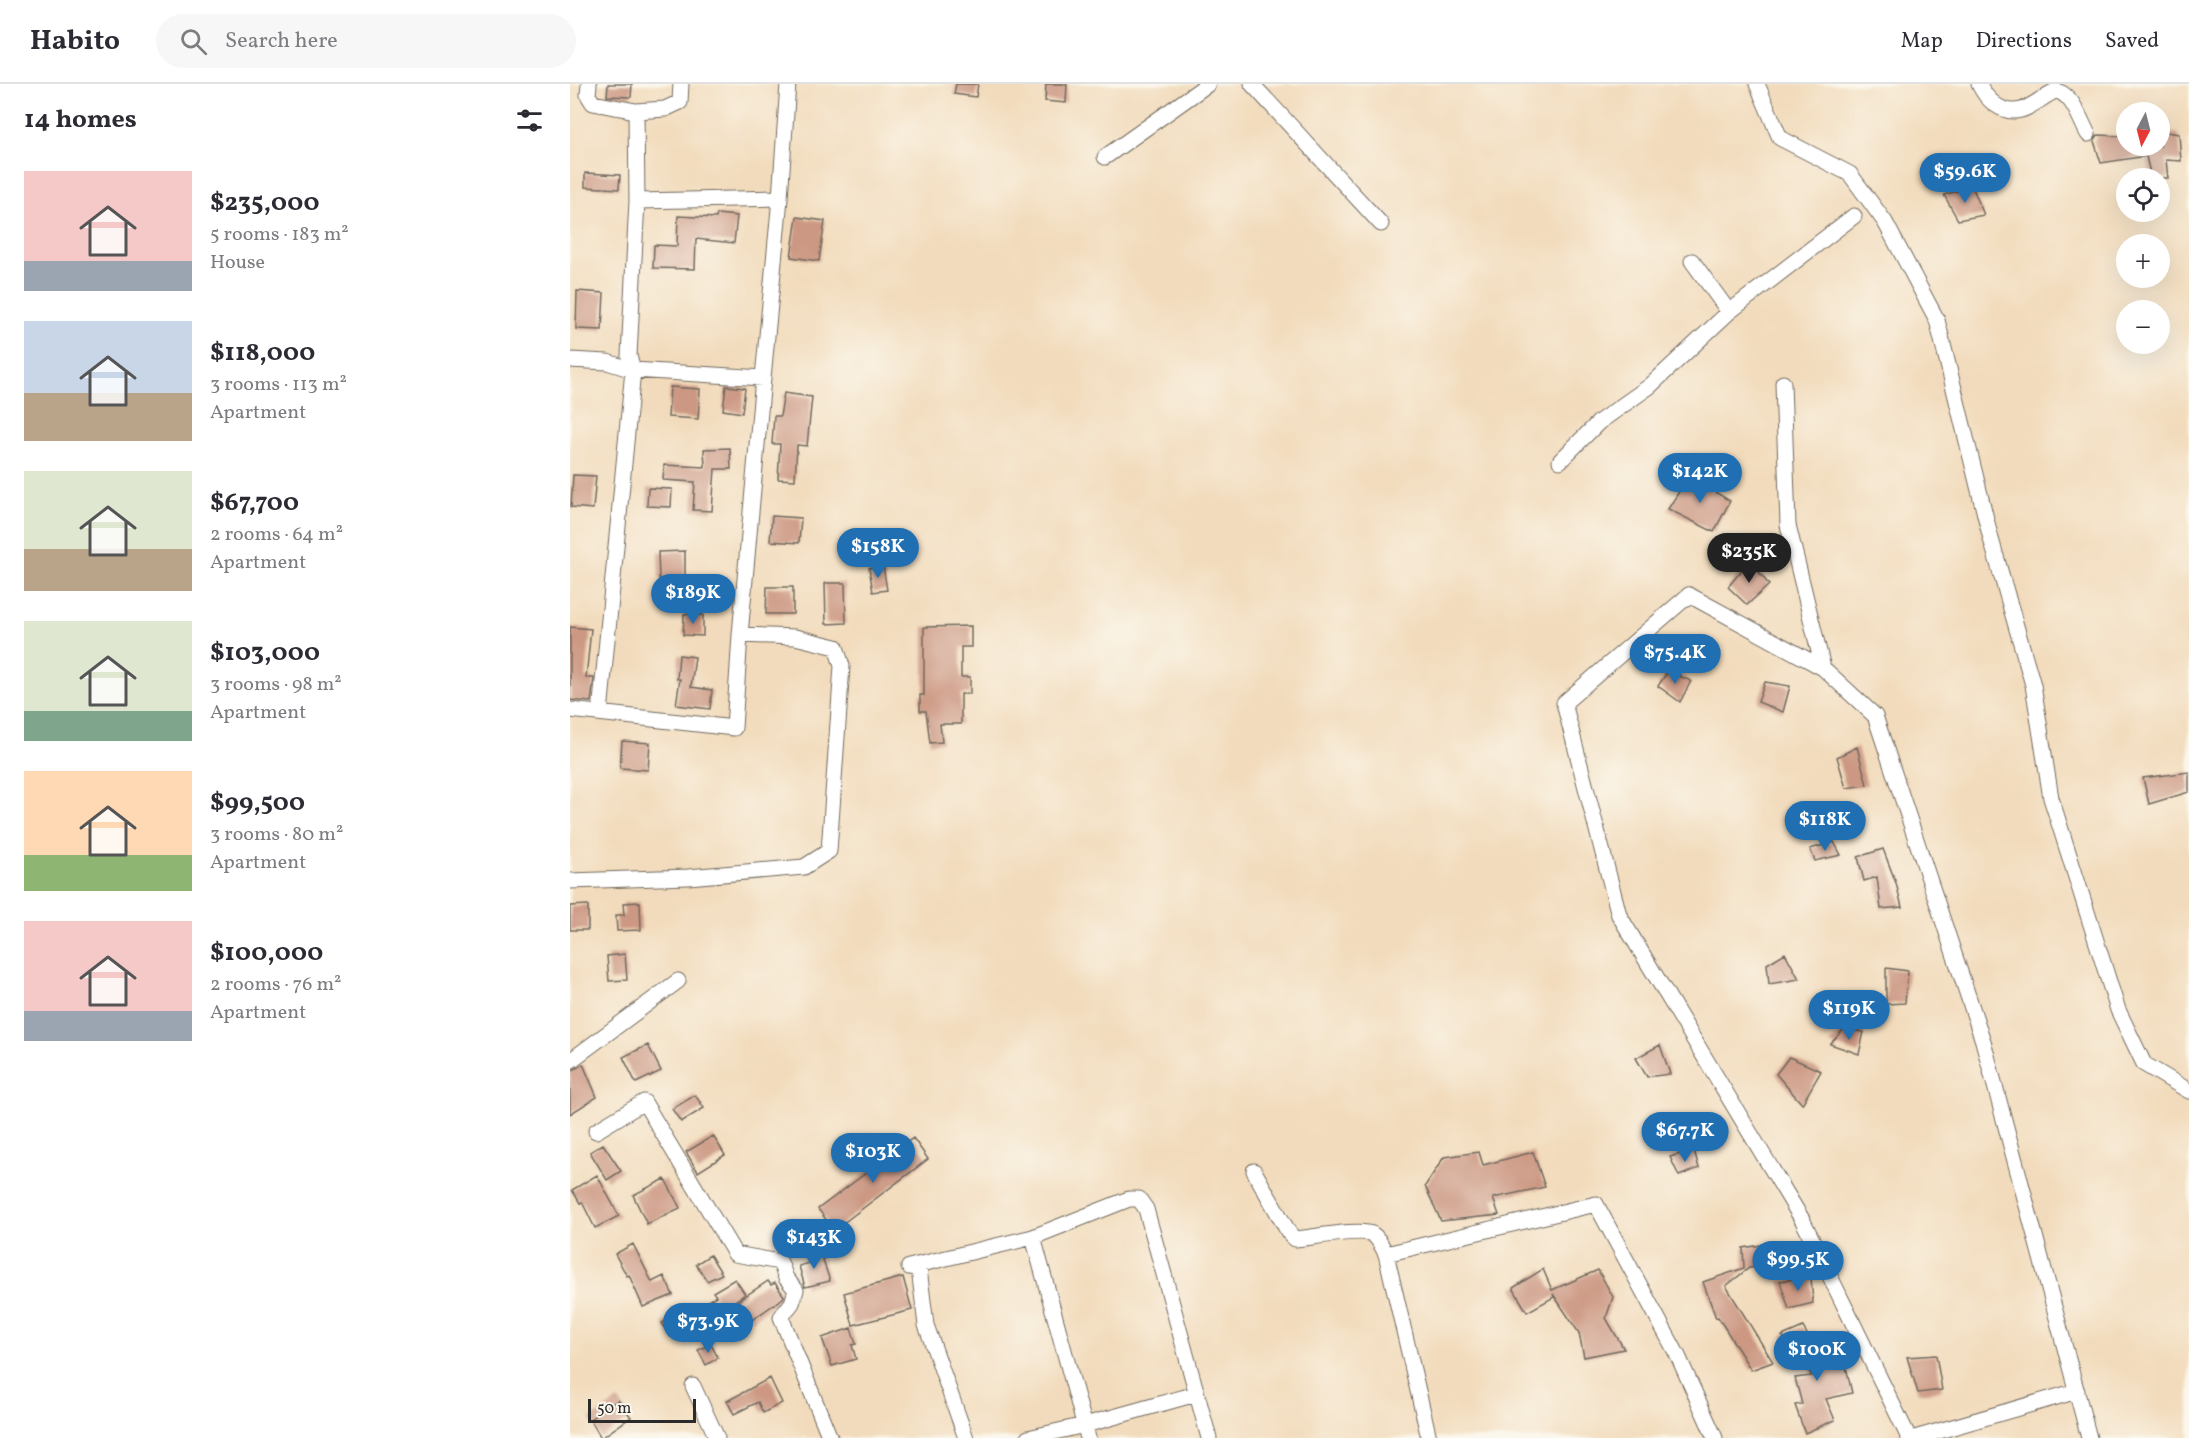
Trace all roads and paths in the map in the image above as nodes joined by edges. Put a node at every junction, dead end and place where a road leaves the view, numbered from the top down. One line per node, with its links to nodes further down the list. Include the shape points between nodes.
1 (589, 84): 8 (street, via 588,95 593,103)
2 (681, 84): 8 (street, via 680,102 665,109)
3 (788, 84): 11 (street)
4 (1208, 84): 10 (street)
5 (1252, 84): 14 (street)
6 (1757, 84): 29 (street, via 1780,138 1850,174 1885,222 1937,320 1991,539 2033,685 2051,798 2118,1010 2144,1064)
7 (1979, 84): 9 (street, via 1986,98 2001,109 2020,110 2061,91)
8 (636, 111): 12 (street)
9 (2088, 134)
10 (1105, 157)
11 (780, 198): 12 (street); 19 (street)
12 (637, 201): 18 (street, via 629,356)
13 (1854, 216): 16 (street)
14 (1381, 224)
15 (1692, 261): 16 (street)
16 (1729, 312): 21 (street, via 1650,386 1599,422)
17 (570, 360): 18 (street, via 607,362)
18 (633, 370): 19 (street); 25 (street)
19 (763, 378): 22 (street)
20 (1783, 383): 23 (street, via 1788,525)
21 (1560, 461)
22 (740, 635): 25 (street, via 734,728); 26 (street, via 795,637 836,647 842,666 830,850 804,867 688,877)
23 (1823, 668): 35 (street, via 1875,716 1983,1041); 45 (street, via 1689,594 1564,703 1619,915 1803,1221)
24 (570, 710): 25 (street)
25 (600, 713)
26 (570, 881)
27 (678, 981): 28 (street)
28 (570, 1060)
29 (2189, 1091)
30 (596, 1131): 39 (street, via 644,1102 735,1254 780,1262 796,1290 781,1317)
31 (1254, 1170): 33 (street, via 1296,1239 1370,1233)
32 (1033, 1237): 36 (street, via 1129,1199 1139,1199 1146,1209); 37 (street); 40 (street, via 909,1267 920,1269 926,1325)
33 (1386, 1254): 43 (street); 44 (street, via 1596,1204 1678,1356)
34 (693, 1386): 38 (street)
35 (2077, 1391): 46 (street); 47 (street)
36 (1196, 1394): 37 (street); 42 (street)
37 (1087, 1432): 41 (street)
38 (717, 1438)
39 (830, 1438)
40 (966, 1438)
41 (1028, 1438)
42 (1209, 1438)
43 (1429, 1438)
44 (1715, 1438)
45 (1909, 1438)
46 (1915, 1438)
47 (2089, 1438)

